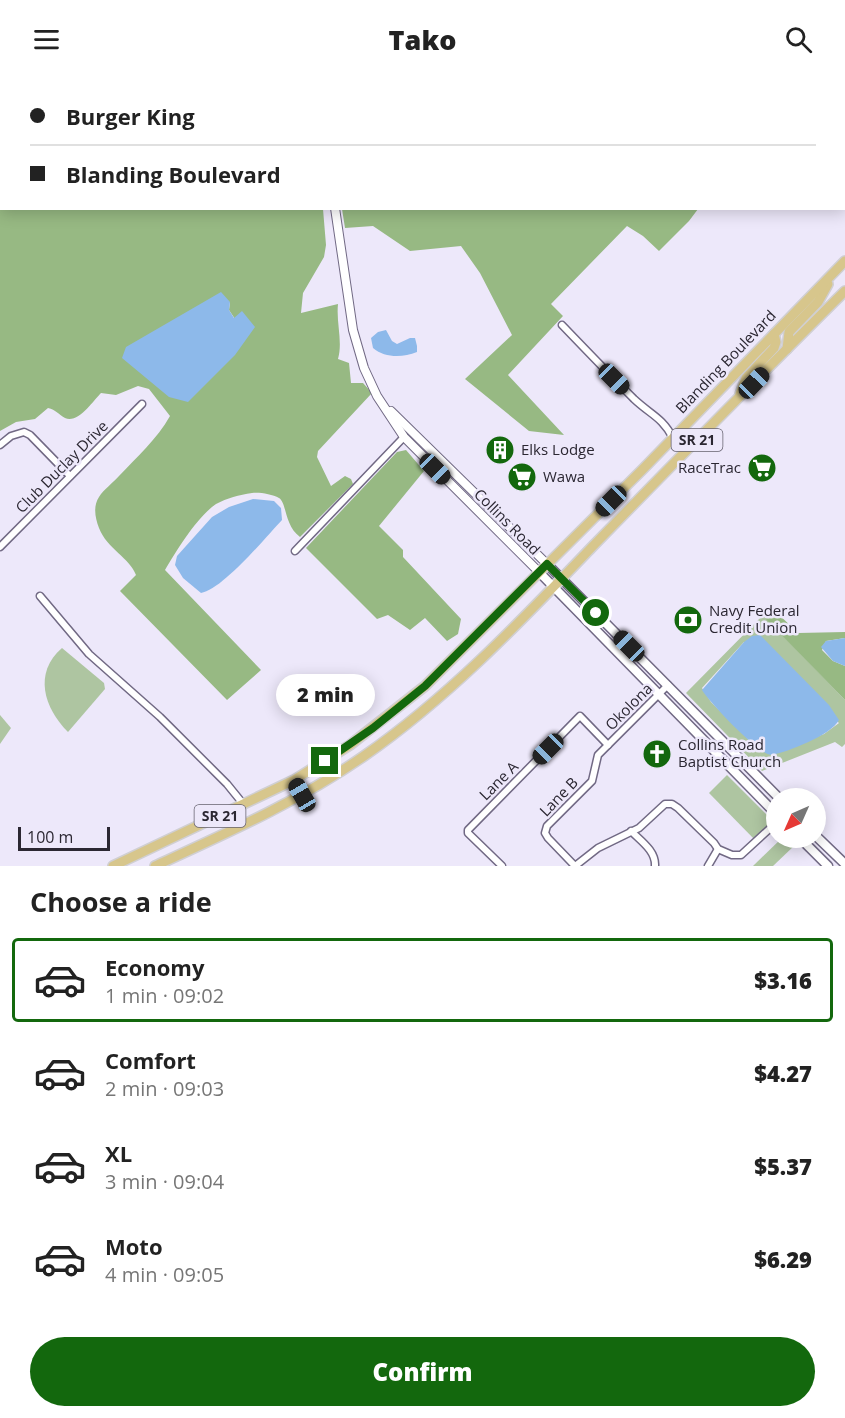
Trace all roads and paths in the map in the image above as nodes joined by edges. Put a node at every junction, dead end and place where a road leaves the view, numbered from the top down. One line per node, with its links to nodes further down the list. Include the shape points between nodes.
1 (335, 210): 8 (street, Collins Road, via 352,330)
2 (845, 261): 3 (main road, Blanding Boulevard / SR 21)
3 (833, 274): 6 (main road, Blanding Boulevard / SR 21); 7 (main road, via 818,302 789,332)
4 (845, 291): 7 (main road, SR 21)
5 (562, 325): 12 (street, via 651,415 666,424)
6 (774, 334): 9 (main road, via 774,348 746,378); 12 (main road, Blanding Boulevard / SR 21)
7 (787, 349): 9 (main road, SR 21)
8 (377, 396): 11 (street, Collins Road); 17 (street, Collins Road)
9 (738, 399): 19 (main road, SR 21)
10 (142, 404): 14 (street, Club Duclay Drive)
11 (404, 437): 16 (street); 18 (street, Collins Road)
12 (673, 438): 17 (main road, Blanding Boulevard / SR 21)
13 (0, 445): 14 (street, via 11,435 30,435)
14 (70, 476): 15 (street, Club Duclay Drive)
15 (0, 547)
16 (295, 551)
17 (547, 564): 18 (main road, Blanding Boulevard / SR 21); 19 (main road, Collins Road)
18 (539, 572): 20 (main road, Collins Road); 23 (main road, Blanding Boulevard / SR 21)
19 (561, 579): 20 (main road, SR 21); 22 (main road, Collins Road)
20 (554, 587): 24 (main road, Collins Road); 25 (main road, SR 21)
21 (40, 596): 31 (street, via 89,654 160,717)
22 (668, 685): 24 (street, Okolona); 28 (main road, Collins Road)
23 (425, 686): 25 (main road); 27 (main road, Blanding Boulevard / SR 21, via 350,745)
24 (658, 694): 26 (street, Okolona); 30 (main road, Collins Road)
25 (438, 698): 29 (main road, SR 21, via 364,756)
26 (608, 745): 42 (street, Lane A, via 580,716 468,830); 43 (street, Lane B, via 598,755 592,781 545,829 548,838)
27 (294, 780): 29 (main road); 31 (main road, Blanding Boulevard / SR 21)
28 (769, 788)
29 (302, 795): 41 (main road, SR 21)
30 (766, 804)
31 (243, 805): 37 (main road, Blanding Boulevard / SR 21)
32 (631, 831): 36 (street, Lane B, via 669,803); 43 (street, Lane B, via 598,848); 44 (street, via 653,853)
33 (766, 832): 36 (street, via 741,855)
34 (826, 846): 39 (main road)
35 (809, 848): 38 (main road)
36 (718, 849): 45 (street)
37 (146, 851): 40 (main road, Blanding Boulevard / SR 21); 41 (main road)
38 (822, 863)
39 (845, 864)
40 (114, 866)
41 (154, 866)
42 (502, 866)
43 (575, 866)
44 (655, 866)
45 (708, 866)

